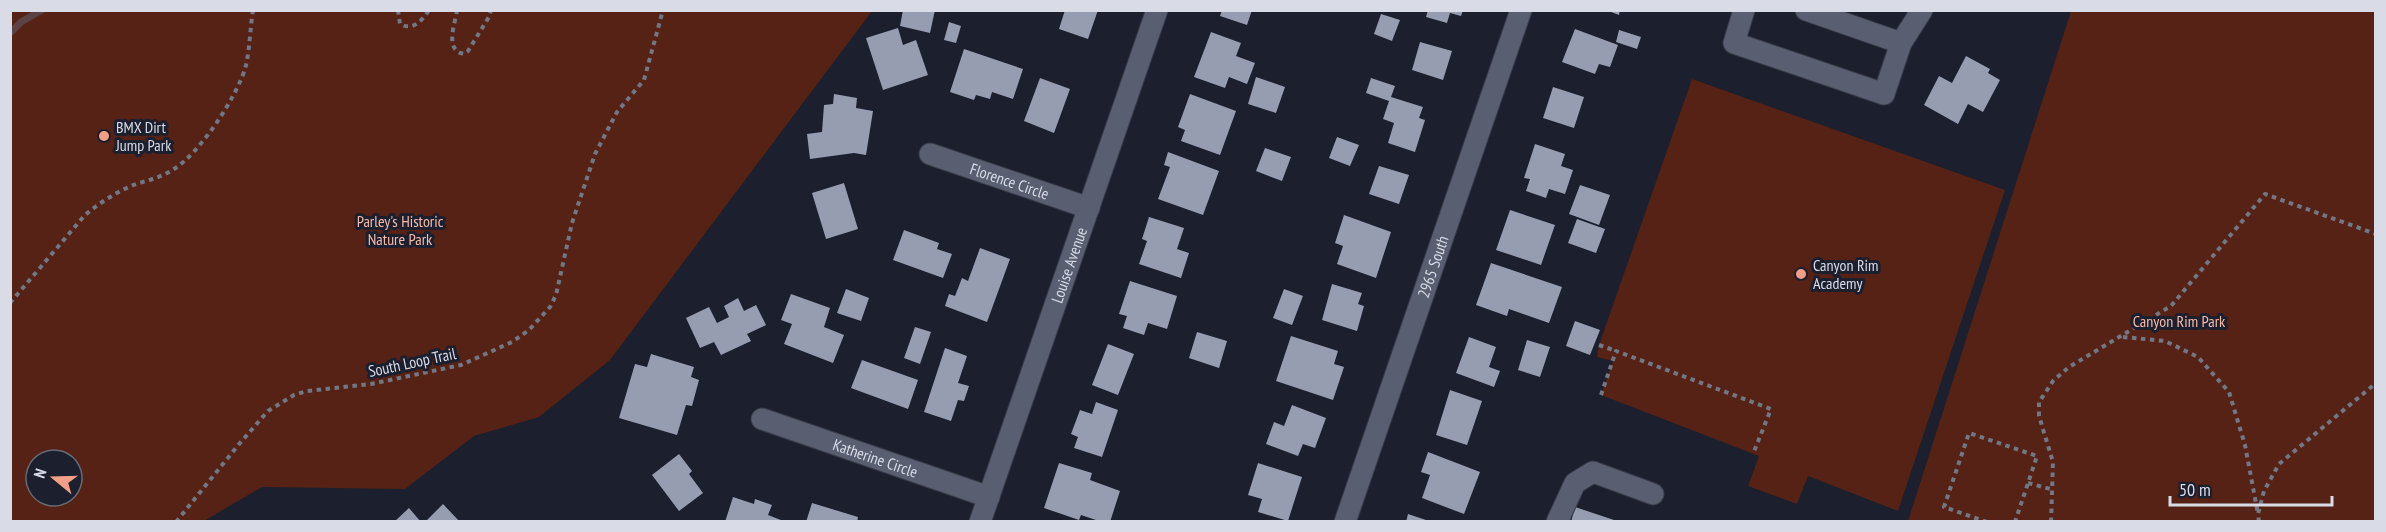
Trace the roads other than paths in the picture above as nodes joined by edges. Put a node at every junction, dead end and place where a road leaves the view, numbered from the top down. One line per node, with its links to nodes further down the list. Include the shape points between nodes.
1 (1157, 10): 8 (street, Louise Avenue)
2 (1521, 10): 13 (street, 2965 South)
3 (1744, 10): 6 (street, via 1734,43 1884,94)
4 (1806, 10): 6 (street)
5 (1922, 10): 6 (street)
6 (1901, 43)
7 (930, 154): 8 (street, Florence Circle)
8 (1089, 208): 11 (street, Louise Avenue)
9 (762, 419): 11 (street, Katherine Circle)
10 (1653, 494): 14 (street, via 1593,472 1575,483)
11 (989, 497): 12 (street, Louise Avenue)
12 (980, 522)
13 (1345, 522)
14 (1557, 522)

